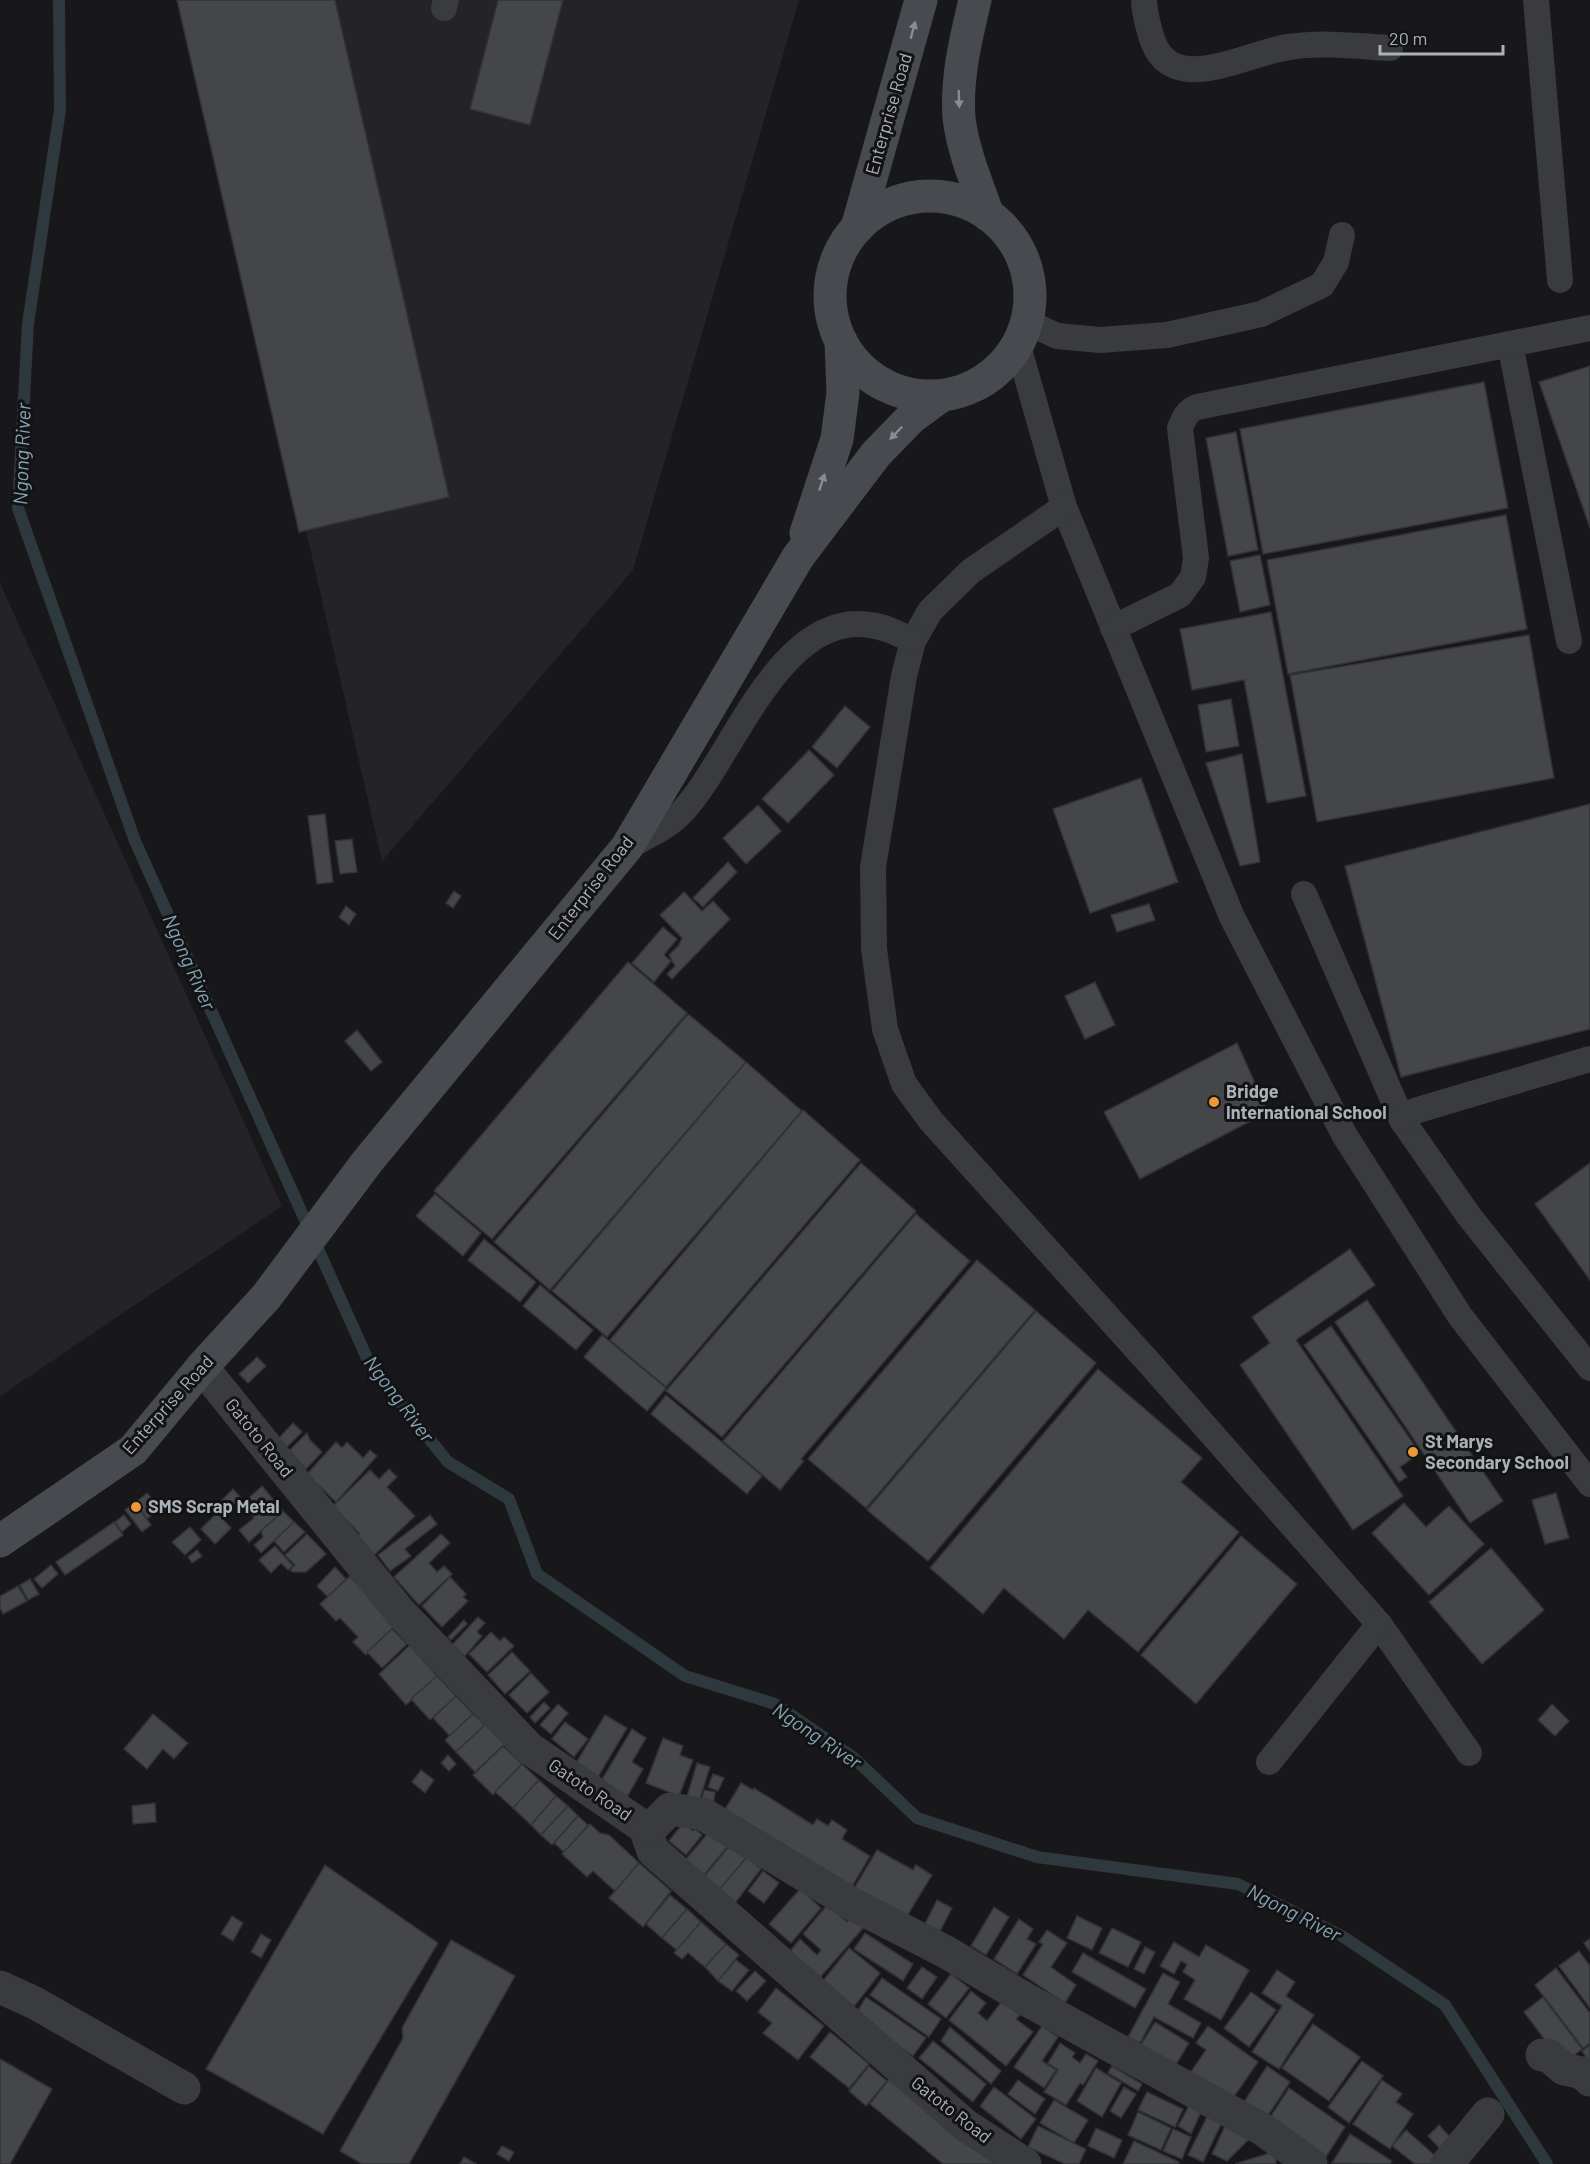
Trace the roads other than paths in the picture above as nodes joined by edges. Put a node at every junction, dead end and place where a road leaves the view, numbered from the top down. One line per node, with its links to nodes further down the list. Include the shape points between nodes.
1 (921, 0): 7 (main road, Enterprise Road, one-way to 1)
2 (975, 0): 6 (main road, one-way to 6, via 959,88 960,119 969,164)
3 (1144, 0): 5 (lane, via 1158,55 1180,67 1215,67 1287,47 1322,44)
4 (1536, 0): 9 (lane)
5 (1390, 48)
6 (988, 215): 7 (main road, via 967,202 944,196 920,196 896,201); 11 (main road, via 1006,231 1028,274 1030,297)
7 (857, 228): 12 (main road, via 834,270 832,310)
8 (1342, 235): 11 (lane, via 1336,262 1322,285 1261,314 1167,335 1100,340)
9 (1560, 280)
10 (1590, 328): 13 (lane)
11 (1022, 334): 14 (main road, via 1004,364 985,380); 15 (lane)
12 (841, 341): 14 (main road, via 854,361 893,389); 16 (main road, Enterprise Road, one-way to 12, via 837,439 843,393)
13 (1510, 344): 17 (lane, via 1191,410 1180,428 1196,558 1193,577 1180,595); 19 (lane)
14 (941, 396): 16 (main road, Enterprise Road, one-way to 16, via 911,418 876,454)
15 (1064, 507): 17 (lane); 18 (lane, via 971,571 930,611)
16 (798, 558): 20 (main road, Enterprise Road)
17 (1113, 628): 26 (lane, via 1232,917 1345,1136 1460,1317)
18 (913, 641): 20 (lane, via 868,624 825,631 787,661 763,689 681,813); 28 (lane, via 873,867 874,949 885,1029 904,1084 931,1121)
19 (1569, 641)
20 (627, 848): 24 (main road, Enterprise Road, via 367,1162 266,1297)
21 (1304, 894): 23 (lane)
22 (1590, 1059): 23 (lane, via 1428,1107)
23 (1402, 1120): 25 (lane, via 1469,1216)
24 (202, 1367): 27 (main road, Enterprise Road, via 133,1450); 31 (street, Gatoto Road, via 399,1611 529,1748)
25 (1590, 1368)
26 (1590, 1484)
27 (0, 1541)
28 (1379, 1624): 29 (lane); 30 (lane)
29 (1469, 1753)
30 (1269, 1762)
31 (645, 1828): 37 (street, Gatoto Road, via 653,1851 827,2005 965,2125); 38 (street, via 654,1825 670,1809 703,1814 854,1905 946,1952 1262,2129)
32 (0, 1987): 35 (street)
33 (1542, 2055): 34 (street)
34 (1590, 2080)
35 (184, 2088)
36 (1488, 2114): 39 (street)
37 (1025, 2164)
38 (1311, 2164)
39 (1447, 2164)

